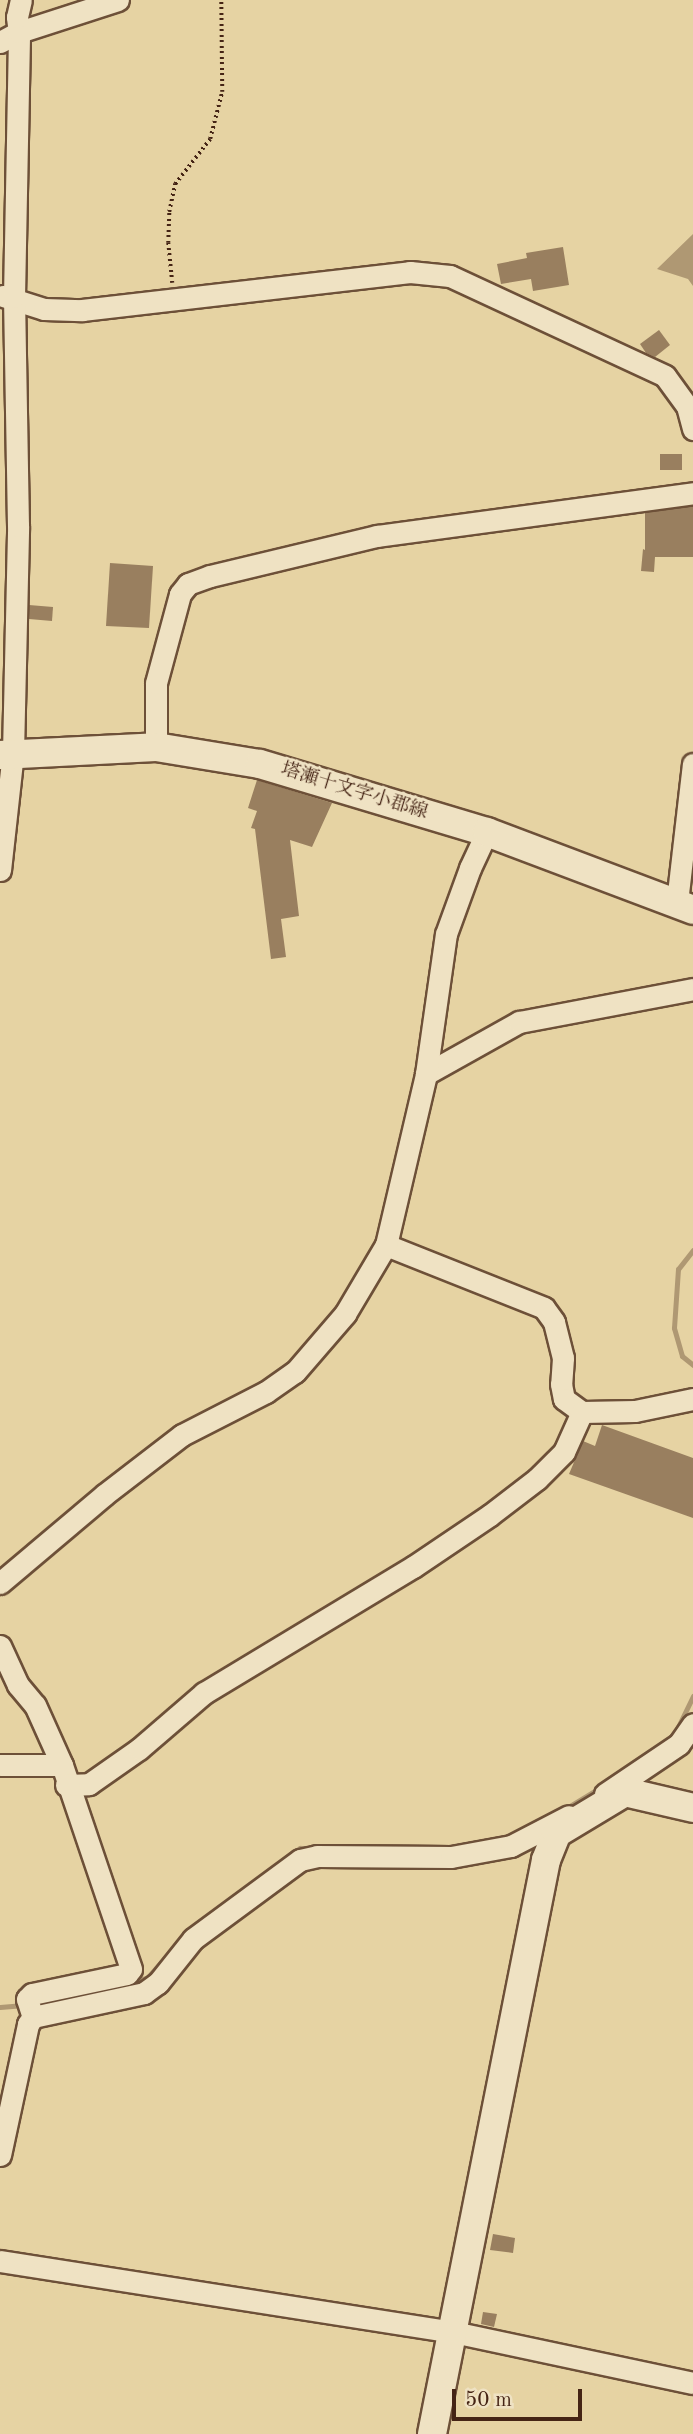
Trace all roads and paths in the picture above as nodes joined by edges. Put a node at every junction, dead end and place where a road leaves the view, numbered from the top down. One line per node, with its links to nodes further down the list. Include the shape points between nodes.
1 (21, 0): 4 (street)
2 (118, 0): 4 (street)
3 (221, 0): 6 (path, via 222,92 210,139 176,184 169,212)
4 (10, 37): 5 (street)
5 (7, 296): 6 (street, via 44,309 82,310); 10 (street, via 18,526)
6 (173, 299): 7 (street, via 410,272 450,276 665,376 687,405)
7 (693, 429)
8 (693, 492): 9 (street, via 377,536 188,584 180,594 156,683)
9 (156, 747): 10 (street, 塔瀬十文字小郡線); 12 (street, 塔瀬十文字小郡線, via 260,764)
10 (7, 754): 13 (street)
11 (693, 764): 14 (street)
12 (487, 832): 14 (street, 塔瀬十文字小郡線); 16 (street, via 446,934)
13 (0, 870)
14 (685, 906)
15 (693, 989): 16 (street, via 519,1022)
16 (426, 1074): 17 (street)
17 (386, 1245): 19 (street, via 544,1308 554,1322 563,1358 564,1399); 20 (street, via 345,1314 295,1372 182,1435)
18 (693, 1399): 19 (street, via 635,1411)
19 (582, 1412): 24 (street, via 564,1452 490,1515 204,1693 139,1749 89,1784)
20 (0, 1583)
21 (0, 1646): 24 (street, via 18,1685 35,1705)
22 (693, 1724): 26 (street, via 679,1744)
23 (0, 1765): 24 (street)
24 (64, 1775): 27 (street, via 131,1969 127,1974 32,1994 27,1999)
25 (693, 1808): 26 (street, via 625,1792)
26 (586, 1811): 27 (street, via 511,1846 451,1857 317,1856 300,1860 194,1939 144,1993); 30 (street, via 557,1833 546,1860)
27 (33, 2017): 28 (street)
28 (0, 2155)
29 (0, 2261): 30 (street)
30 (453, 2332): 31 (street); 32 (street)
31 (693, 2384)
32 (432, 2434)

